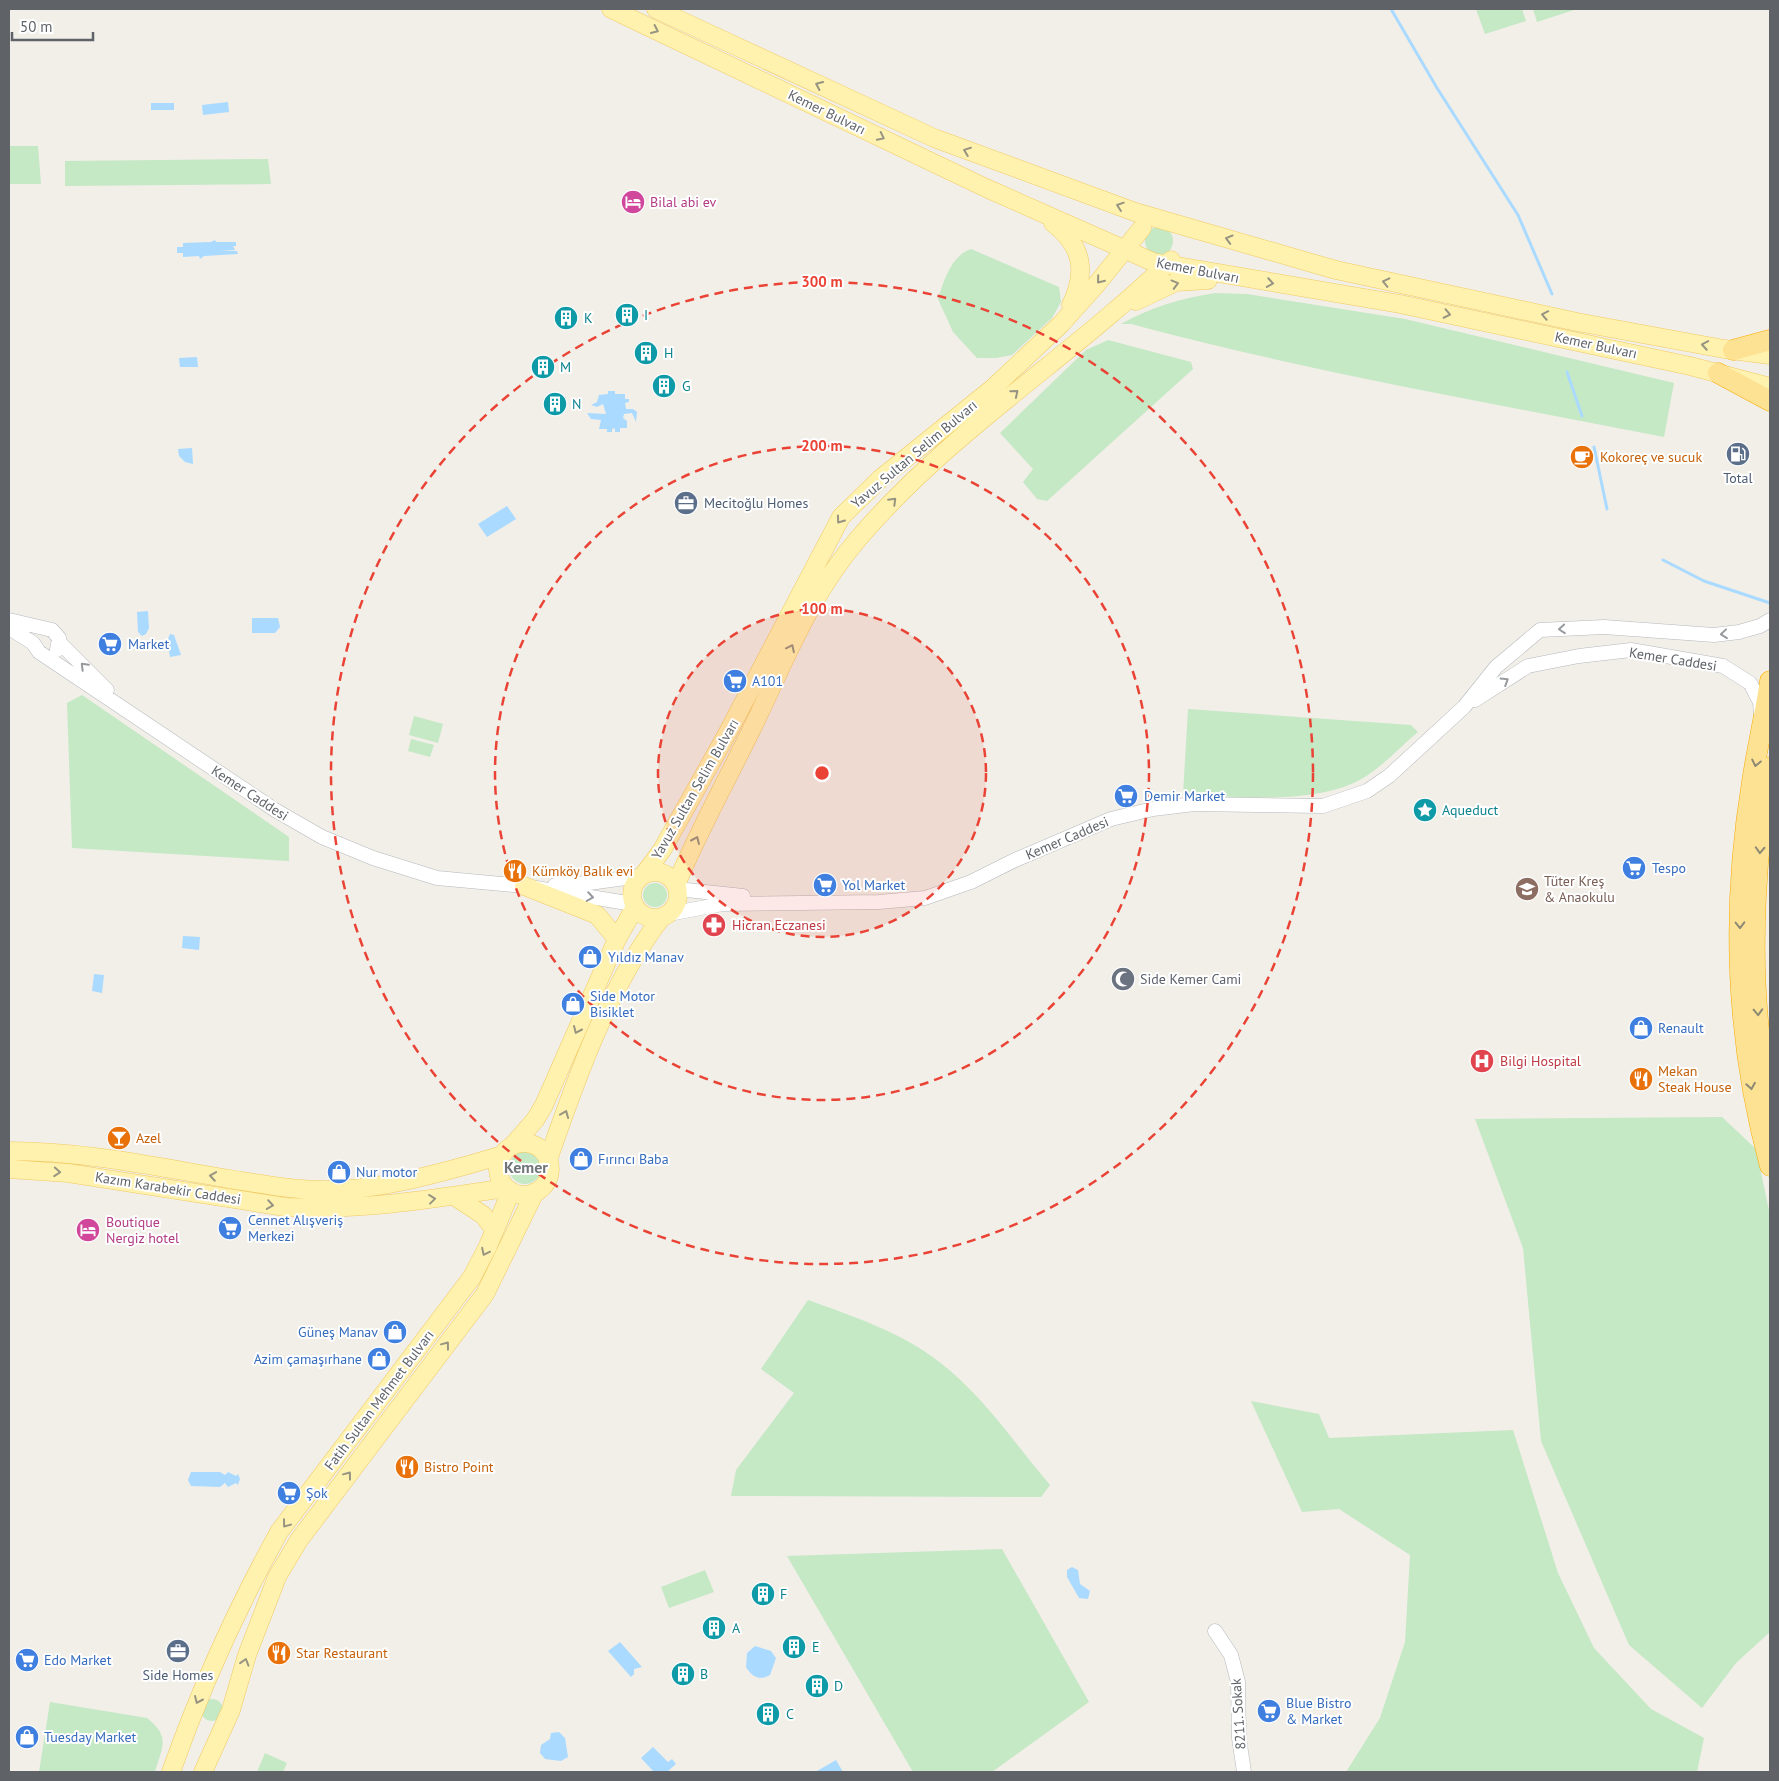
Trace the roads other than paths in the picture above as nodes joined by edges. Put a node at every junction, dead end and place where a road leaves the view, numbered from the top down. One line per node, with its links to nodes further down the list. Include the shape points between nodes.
1 (611, 9): 3 (main road, Kemer Bulvarı, one-way to 3)
2 (656, 9): 4 (main road, Kemer Bulvarı, one-way to 2, via 1090,196 934,138)
3 (1035, 209): 6 (main road, Kemer Bulvarı); 10 (main road, via 1066,232 1080,262 1080,283)
4 (1167, 220): 5 (main road, via 1153,220); 7 (main road, via 1174,224 1181,237 1179,252); 12 (main road, Kemer Bulvarı, one-way to 4, via 1568,320 1336,270)
5 (1142, 228): 6 (main road, Yavuz Sultan Selim Bulvarı); 7 (main road, via 1138,248 1142,254)
6 (1124, 250): 7 (main road, Kemer Bulvarı); 10 (main road, Yavuz Sultan Selim Bulvarı, one-way to 10)
7 (1164, 262): 8 (main road, Kemer Bulvarı); 9 (main road, Yavuz Sultan Selim Bulvarı)
8 (1242, 278): 9 (main road, one-way to 8, via 1176,282); 14 (main road, Kemer Bulvarı, one-way to 14, via 1400,304)
9 (1115, 310): 31 (main road, Yavuz Sultan Selim Bulvarı, one-way to 9, via 701,829 805,618 843,556 922,472)
10 (1061, 324): 29 (main road, Yavuz Sultan Selim Bulvarı, one-way to 29, via 993,388 880,479 841,517 718,750 662,850)
11 (1770, 340): 12 (highway)
12 (1733, 350): 13 (main road, Kemer Bulvarı)
13 (1770, 355)
14 (1718, 373): 15 (main road, Kemer Bulvarı); 16 (highway)
15 (1770, 387)
16 (1770, 401)
17 (9, 620): 20 (street)
18 (1770, 620): 25 (street, Kemer Caddesi, one-way to 25, via 1739,632 1714,635 1604,626 1540,630 1496,668)
19 (9, 628): 21 (street, Kemer Caddesi)
20 (43, 629): 21 (street, via 37,632); 22 (street, via 56,632)
21 (33, 642): 23 (street, Kemer Caddesi, via 37,651)
22 (60, 642): 23 (street, via 54,654); 26 (street, one-way to 22)
23 (43, 654): 26 (street, Kemer Caddesi)
24 (1770, 681): 27 (highway)
25 (1464, 707): 27 (street, Kemer Caddesi, one-way to 27, via 1528,666 1632,650 1723,666 1750,683 1760,702); 32 (street, Kemer Caddesi, via 1389,776 1367,791 1324,806 1194,804 1152,810 1110,819 971,882 925,898 879,902)
26 (130, 713): 30 (street, Kemer Caddesi, via 275,810 322,837 373,858 437,878)
27 (1763, 732): 40 (highway, one-way to 40, via 1752,781 1744,848 1740,907 1741,985 1745,1046 1754,1104)
28 (1770, 767): 36 (highway, one-way to 36, via 1763,811 1755,938 1758,1028)
29 (642, 875): 30 (street, Kemer Caddesi, via 589,884); 31 (main road, via 652,871 665,874); 33 (main road, via 632,889)
30 (524, 886): 33 (street, Kemer Caddesi, one-way to 33); 35 (main road, via 596,914)
31 (677, 887): 32 (street, Kemer Caddesi); 34 (main road, via 677,903)
32 (793, 902): 34 (street, Kemer Caddesi, via 722,904)
33 (634, 905): 34 (main road, via 648,917); 35 (main road)
34 (666, 915): 39 (main road, one-way to 34, via 612,1000 643,943)
35 (617, 939): 37 (main road, one-way to 37, via 544,1105 535,1120)
36 (1770, 1117)
37 (507, 1150): 38 (main road, Kazım Karabekir Caddesi, one-way to 38, via 458,1168 386,1183 326,1190 270,1186 78,1155); 39 (main road, via 530,1143 538,1146); 42 (main road, via 498,1168 499,1176)
38 (9, 1151)
39 (548, 1160): 43 (main road, via 548,1178)
40 (1770, 1166)
41 (9, 1170): 44 (main road, Kazım Karabekir Caddesi, one-way to 44, via 68,1173 285,1207 359,1208)
42 (508, 1189): 43 (main road, via 520,1194); 44 (main road, Kazım Karabekir Caddesi); 45 (main road, Fatih Sultan Mehmet Bulvarı)
43 (535, 1192): 48 (main road, Fatih Sultan Mehmet Bulvarı, one-way to 43, via 231,1710 247,1655 277,1577 299,1540 485,1294)
44 (454, 1196): 45 (main road, via 483,1215)
45 (494, 1229): 47 (main road, Fatih Sultan Mehmet Bulvarı, one-way to 47, via 472,1277 280,1532 200,1695)
46 (1216, 1630): 49 (street, 8211. Sokak, via 1232,1655 1238,1682 1239,1738)
47 (171, 1772)
48 (203, 1772)
49 (1244, 1772)

